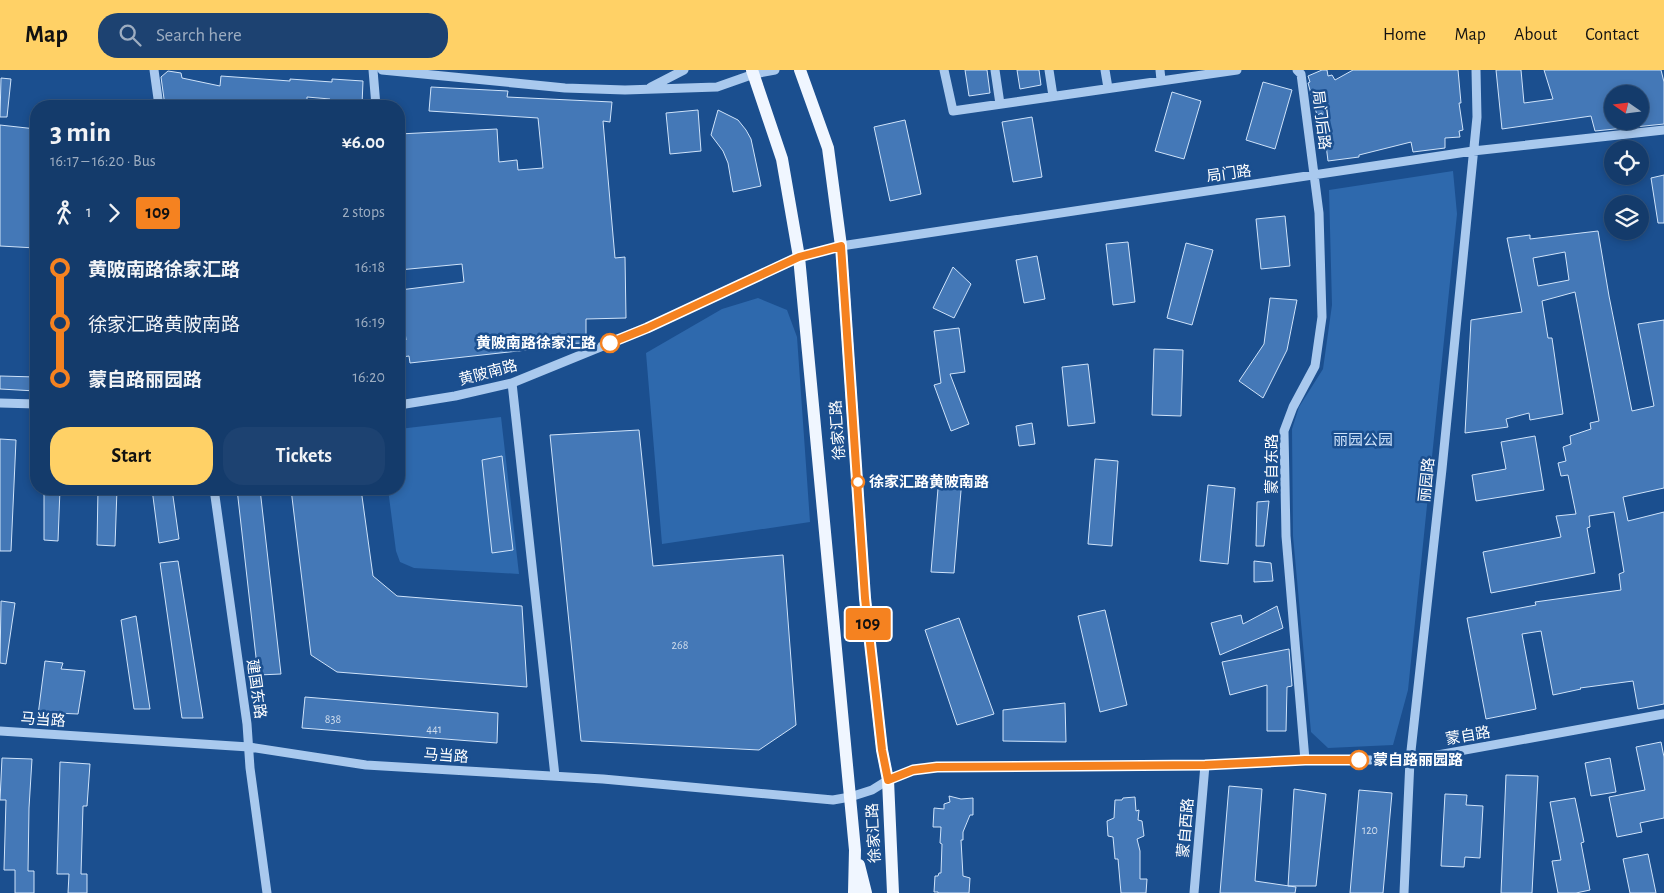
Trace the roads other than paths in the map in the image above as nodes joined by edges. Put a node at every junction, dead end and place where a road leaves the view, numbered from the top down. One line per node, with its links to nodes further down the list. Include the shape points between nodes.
1 (154, 70): 20 (street)
2 (373, 70): 21 (street)
3 (382, 70): 17 (street, via 566,88)
4 (684, 70): 17 (street)
5 (775, 70): 14 (street)
6 (800, 70): 26 (main road, 徐家汇路, via 828,148)
7 (944, 70): 22 (street, via 953,111)
8 (995, 70): 22 (street)
9 (1049, 70): 19 (street)
10 (1106, 70): 18 (street)
11 (1160, 70): 16 (street)
12 (1237, 70): 16 (street)
13 (1476, 70): 24 (street, 丽园路, via 1477,117)
14 (750, 71): 17 (street, via 716,87); 27 (main road, 徐家汇路, via 782,159)
15 (1302, 71): 25 (street, 局门后路)
16 (1161, 80): 18 (street)
17 (649, 88)
18 (1108, 88): 19 (street)
19 (1053, 96): 22 (street)
20 (158, 100)
21 (376, 100)
22 (1000, 104)
23 (1664, 130): 24 (street, 局门路)
24 (1473, 150): 25 (street, 局门路); 37 (street, 丽园路)
25 (1315, 175): 26 (street, 局门路); 36 (street, 蒙自东路, via 1322,318 1314,366 1284,430 1286,536)
26 (841, 246): 27 (street, 局门路); 40 (main road, 徐家汇路, via 865,598)
27 (799, 257): 28 (street, 黄陂南路, via 647,328); 41 (main road, 徐家汇路)
28 (512, 383): 31 (street, 黄陂南路); 39 (street)
29 (0, 403): 30 (street)
30 (30, 404)
31 (405, 404)
32 (215, 495): 35 (street, 建国东路)
33 (1664, 714): 37 (street, 蒙自路)
34 (0, 731): 35 (street, 马当路)
35 (249, 747): 39 (street, 马当路, via 366,765); 44 (street, 建国东路)
36 (1305, 760): 37 (street, 蒙自路); 38 (street, 蒙自路)
37 (1410, 760): 49 (street, 丽园路)
38 (1205, 765): 40 (street, 蒙自路, via 937,767 913,770); 48 (street, 蒙自西路)
39 (555, 776): 41 (street, 马当路, via 816,799)
40 (888, 780): 41 (street, 马当路, via 872,790); 43 (main road, 徐家汇路)
41 (850, 797): 42 (main road, 徐家汇路)
42 (855, 850): 45 (main road); 46 (main road, 徐家汇路); 47 (main road, 徐家汇路)
43 (894, 890)
44 (267, 893)
45 (845, 893)
46 (854, 893)
47 (866, 893)
48 (1194, 893)
49 (1404, 893)

